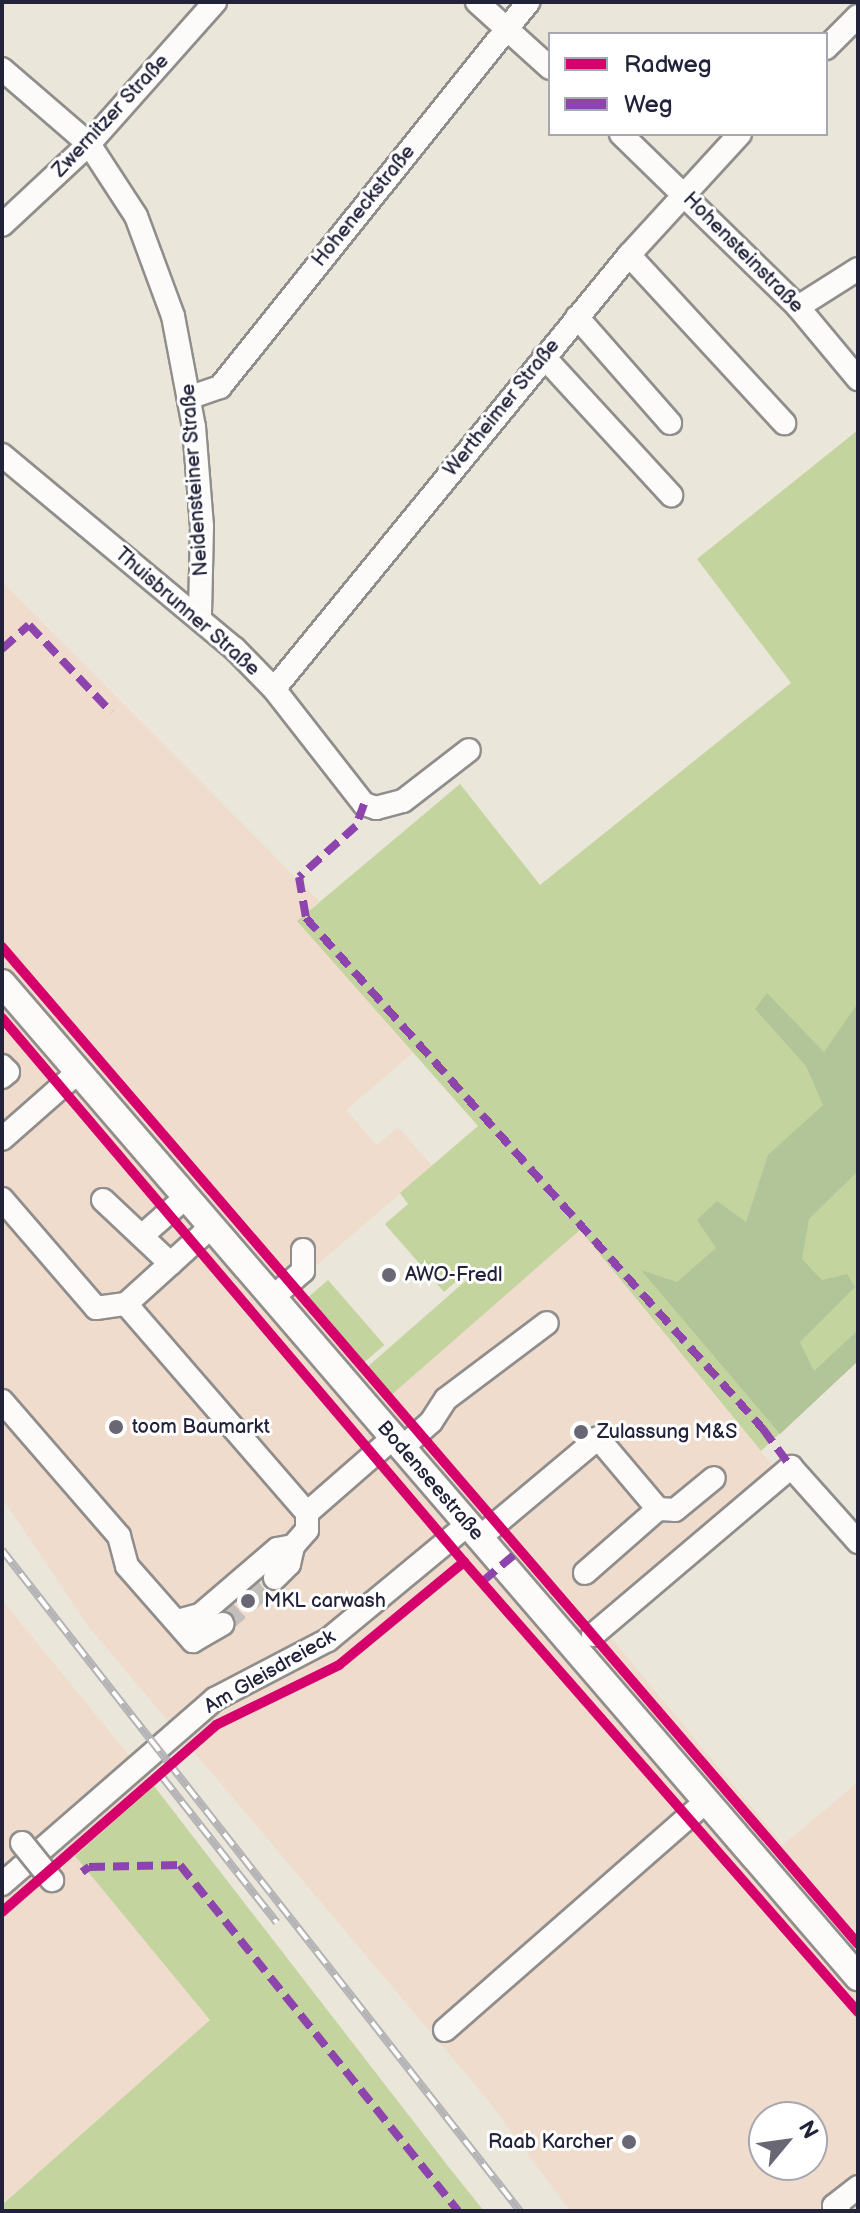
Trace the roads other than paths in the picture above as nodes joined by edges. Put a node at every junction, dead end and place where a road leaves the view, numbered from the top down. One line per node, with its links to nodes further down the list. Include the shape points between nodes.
1 (215, 2): 11 (street, Zwernitzer Straße)
2 (477, 2): 5 (street)
3 (528, 2): 5 (street, Hoheneckstraße)
4 (858, 16): 6 (street)
5 (506, 28): 7 (street); 20 (street, Hoheneckstraße, via 220,387)
6 (828, 46)
7 (548, 66)
8 (2, 69): 11 (street, Neidensteiner Straße)
9 (623, 136): 12 (street, Hohensteinstraße)
10 (738, 136): 12 (street, Wertheimer Straße)
11 (89, 144): 13 (street, Zwernitzer Straße); 20 (street, Neidensteiner Straße, via 136,216 173,316)
12 (683, 192): 14 (street, Wertheimer Straße); 16 (street, Hohensteinstraße)
13 (2, 225)
14 (629, 255): 17 (street, Wertheimer Straße); 22 (street)
15 (858, 269): 16 (street)
16 (798, 307): 19 (street, Hohensteinstraße)
17 (577, 317): 18 (street, Wertheimer Straße); 21 (street)
18 (544, 357): 24 (street); 26 (street, Wertheimer Straße)
19 (858, 379)
20 (191, 397): 25 (street, Neidensteiner Straße, via 202,526)
21 (670, 423)
22 (784, 423)
23 (2, 455): 25 (street, Thuisbrunner Straße)
24 (671, 495)
25 (200, 617): 26 (street, Thuisbrunner Straße)
26 (274, 689): 27 (street, Thuisbrunner Straße, via 364,804 376,808 403,801)
27 (469, 750)
28 (2, 983): 30 (main road, Bodenseestraße)
29 (2, 1066): 31 (street, via 8,1072)
30 (78, 1072): 32 (street); 33 (main road, Bodenseestraße)
31 (2, 1077)
32 (2, 1139)
33 (186, 1197): 36 (main road, Bodenseestraße); 37 (street)
34 (2, 1199): 41 (street, via 96,1308)
35 (103, 1200): 37 (street)
36 (211, 1227): 39 (street); 40 (main road, Bodenseestraße)
37 (144, 1234): 39 (street)
38 (303, 1250): 40 (street, via 303,1271)
39 (171, 1264): 41 (street)
40 (272, 1298): 44 (main road, Bodenseestraße)
41 (126, 1304): 47 (street)
42 (547, 1323): 44 (street, via 446,1399 431,1422)
43 (2, 1401): 53 (street, via 119,1536 127,1566)
44 (398, 1443): 47 (street); 48 (main road, Bodenseestraße)
45 (714, 1478): 46 (street, via 675,1510)
46 (658, 1509): 48 (street, Am Gleisdreieck, via 598,1438); 51 (street)
47 (307, 1513): 50 (street, via 307,1530)
48 (473, 1531): 56 (main road, Bodenseestraße); 59 (street, Am Gleisdreieck, via 328,1640 215,1699)
49 (858, 1542): 55 (street, via 791,1467)
50 (293, 1546): 52 (street, via 289,1564); 53 (street, via 277,1549 200,1615)
51 (585, 1573)
52 (275, 1578)
53 (177, 1621): 54 (street, via 193,1641)
54 (222, 1624)
55 (593, 1635)
56 (707, 1801): 60 (main road, Bodenseestraße); 61 (street)
57 (22, 1843): 58 (street, bridge)
58 (52, 1880)
59 (2, 1884)
60 (854, 1964)
61 (445, 2030)
62 (858, 2187): 63 (street, via 834,2206)
63 (839, 2211)

